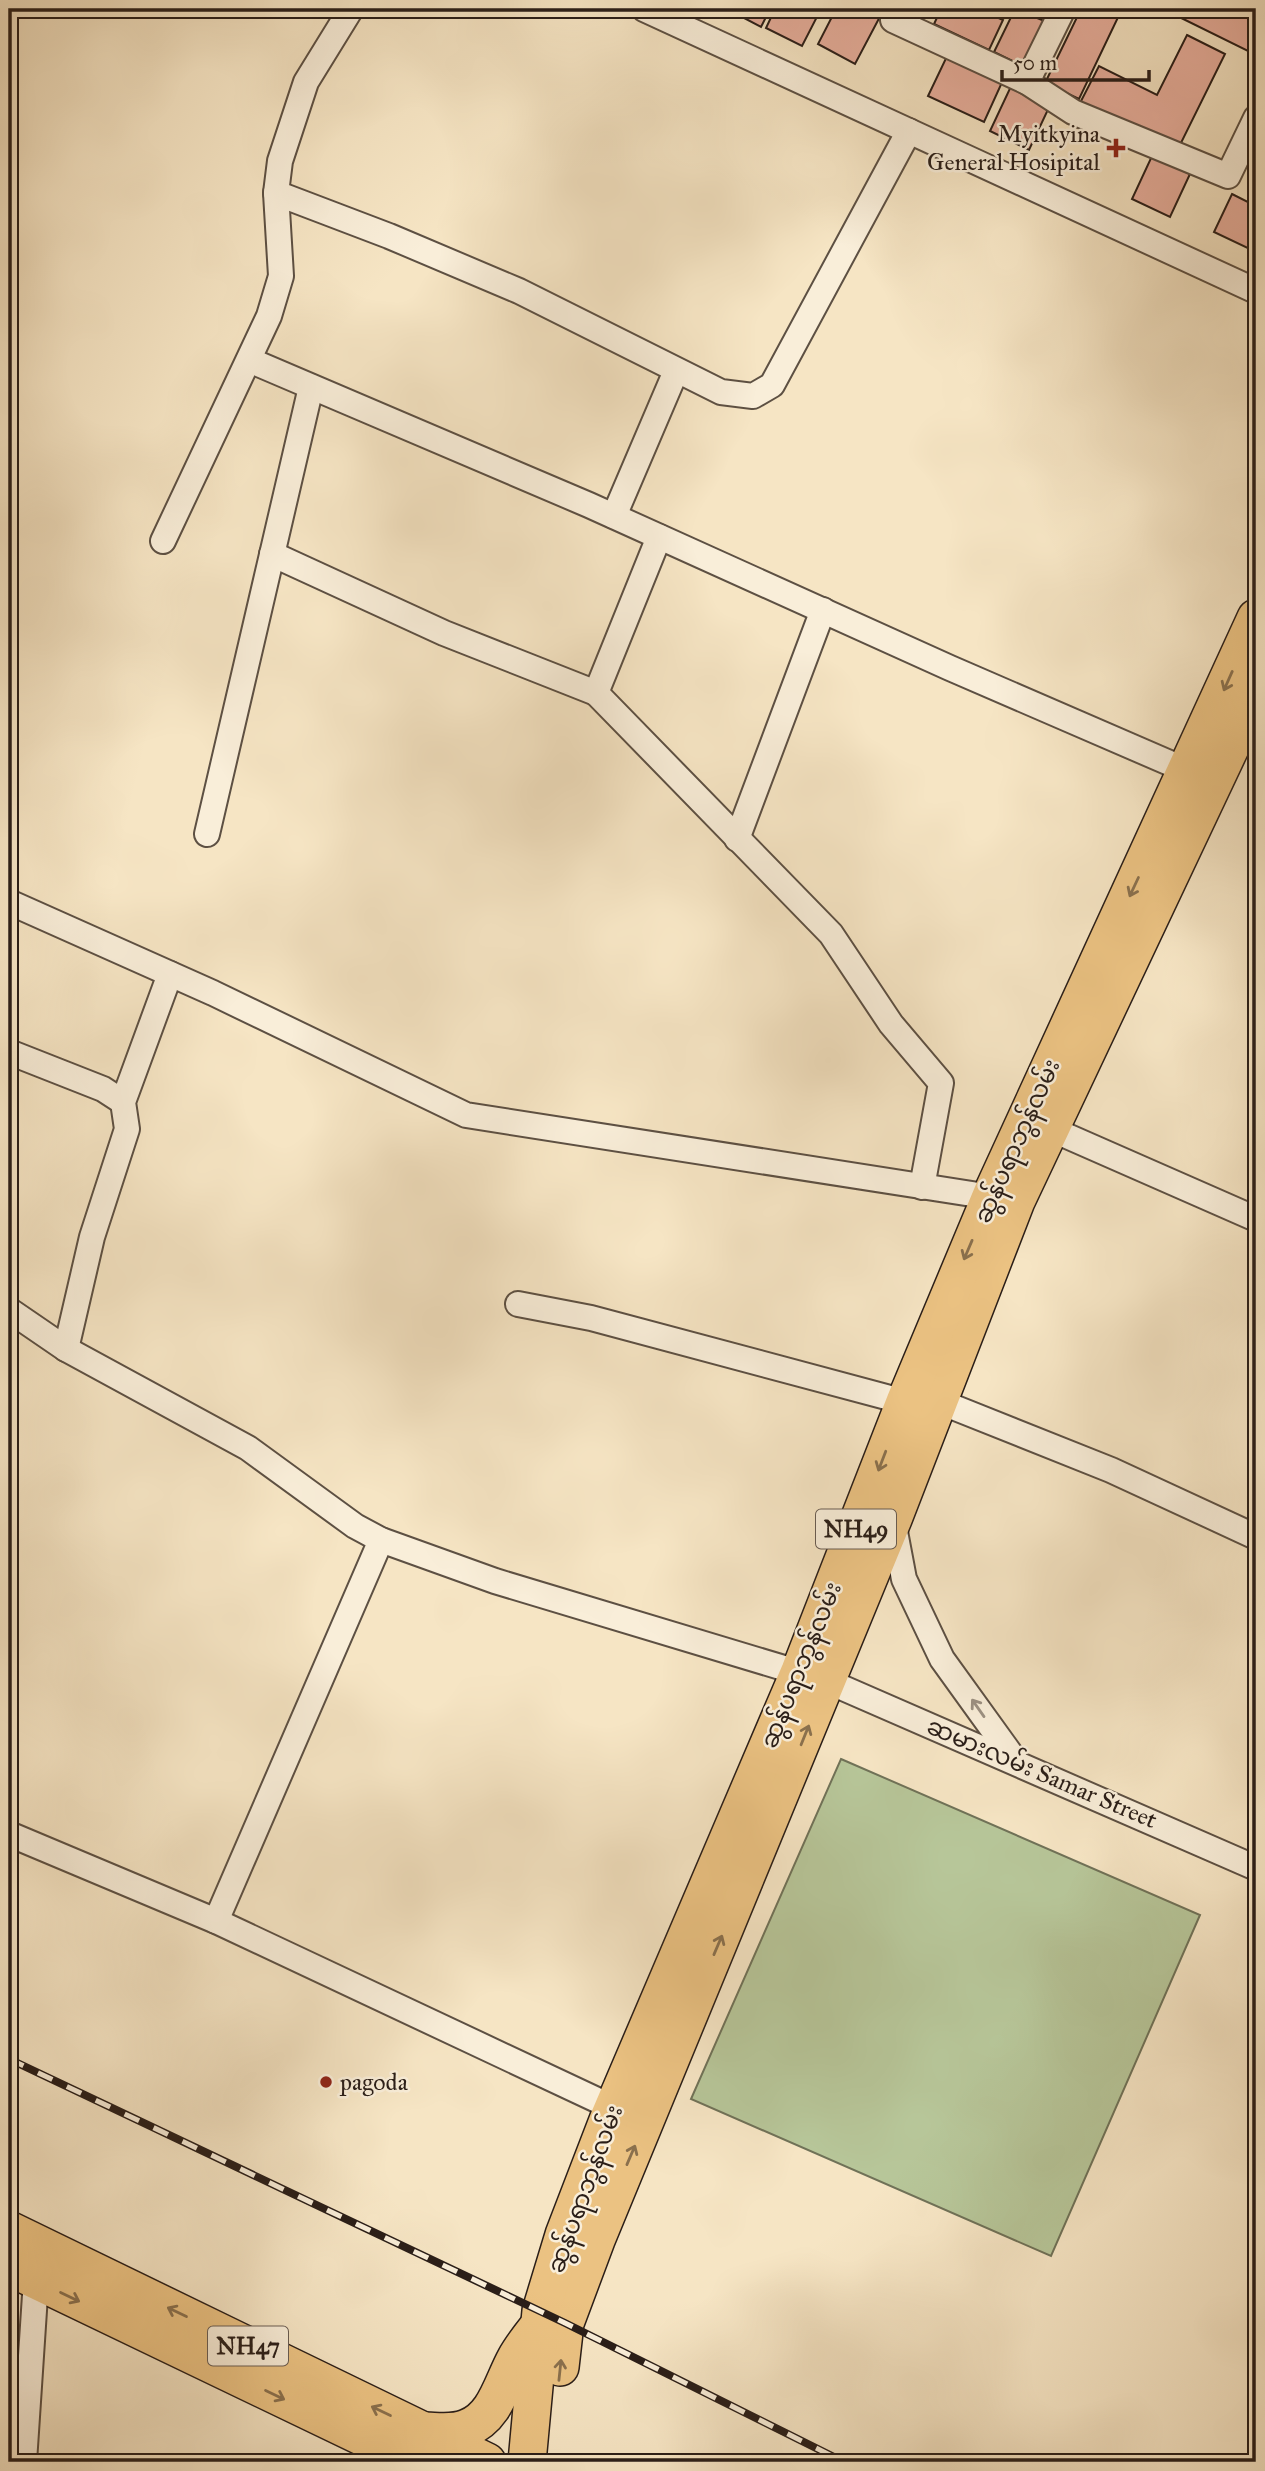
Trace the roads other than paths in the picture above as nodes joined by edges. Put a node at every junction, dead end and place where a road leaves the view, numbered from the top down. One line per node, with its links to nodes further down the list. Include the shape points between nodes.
1 (351, 9): 8 (street, via 306,82 280,161)
2 (644, 9): 7 (street)
3 (900, 9): 5 (street, via 893,20)
4 (1063, 9): 5 (street)
5 (1027, 82): 6 (street, via 1073,112 1228,176)
6 (1256, 118)
7 (909, 131): 9 (street); 11 (street, via 772,385 753,396 721,392)
8 (276, 193): 10 (street, via 281,276); 11 (street, via 519,290)
9 (1256, 291)
10 (249, 360): 12 (street); 15 (street)
11 (676, 371): 13 (street)
12 (310, 387): 13 (street); 16 (street)
13 (614, 516): 14 (street)
14 (659, 537): 17 (street); 19 (street)
15 (163, 541)
16 (272, 554): 19 (street, via 444,633); 22 (street)
17 (823, 610): 21 (street); 23 (street)
18 (1256, 618): 21 (highway, ဆွန်ပရာဘွန်လမ်း / NH49, one-way to 21)
19 (596, 693): 23 (street)
20 (1256, 693): 28 (highway, ဆွန်ပရာဘွန်လမ်း / NH49)
21 (1188, 771): 30 (highway, ဆွန်ပရာဘွန်လမ်း / NH49, one-way to 30)
22 (207, 834)
23 (737, 839): 29 (street, via 831,934 891,1024 941,1083)
24 (9, 902): 25 (street)
25 (170, 974): 27 (street); 29 (street, via 466,1115)
26 (9, 1052): 27 (street, via 103,1089)
27 (123, 1102): 34 (street, via 127,1129 92,1237)
28 (1051, 1129): 30 (highway, ဆွန်ပရာဘွန်လမ်း / NH49); 31 (street)
29 (922, 1187): 30 (street)
30 (1003, 1199): 35 (highway, ဆွန်ပရာဘွန်လမ်း / NH49)
31 (1256, 1219)
32 (518, 1304): 35 (street)
33 (9, 1310): 34 (street, ဆမားလမ်း Samar Street)
34 (66, 1349): 38 (street, ဆမားလမ်း Samar Street, via 248,1448)
35 (921, 1401): 36 (highway, ဆွန်ပရာဘွန်လမ်း / NH49); 37 (street, via 1111,1471); 39 (highway, ဆွန်ပရာဘွန်လမ်း / NH49, one-way to 39)
36 (892, 1519): 39 (highway, ဆွန်ပရာဘွန်လမ်း / NH49); 40 (street, one-way to 36, via 942,1658 904,1578)
37 (1256, 1537)
38 (381, 1540): 39 (street, ဆမားလမ်း Samar Street, via 495,1581); 43 (street)
39 (814, 1676): 40 (street, ဆမားလမ်း Samar Street); 44 (highway, ဆွန်ပရာဘွန်လမ်း / NH49); 52 (highway, ဆွန်ပရာဘွန်လမ်း / NH49, one-way to 39, via 565,2323)
40 (1017, 1763): 42 (street, ဆမားလမ်း Samar Street)
41 (9, 1834): 43 (street)
42 (1256, 1868)
43 (216, 1921): 44 (street)
44 (614, 2108): 47 (highway, ဆွန်ပရာဘွန်လမ်း / NH49, via 564,2235)
45 (9, 2230): 46 (highway, NH47)
46 (32, 2266): 48 (highway, NH47); 49 (street)
47 (540, 2324): 48 (highway, via 483,2418); 51 (highway, ဆွန်ပရာဘွန်လမ်း / NH49)
48 (419, 2447): 50 (highway, NH47)
49 (24, 2462)
50 (487, 2462)
51 (527, 2462)
52 (550, 2462)

